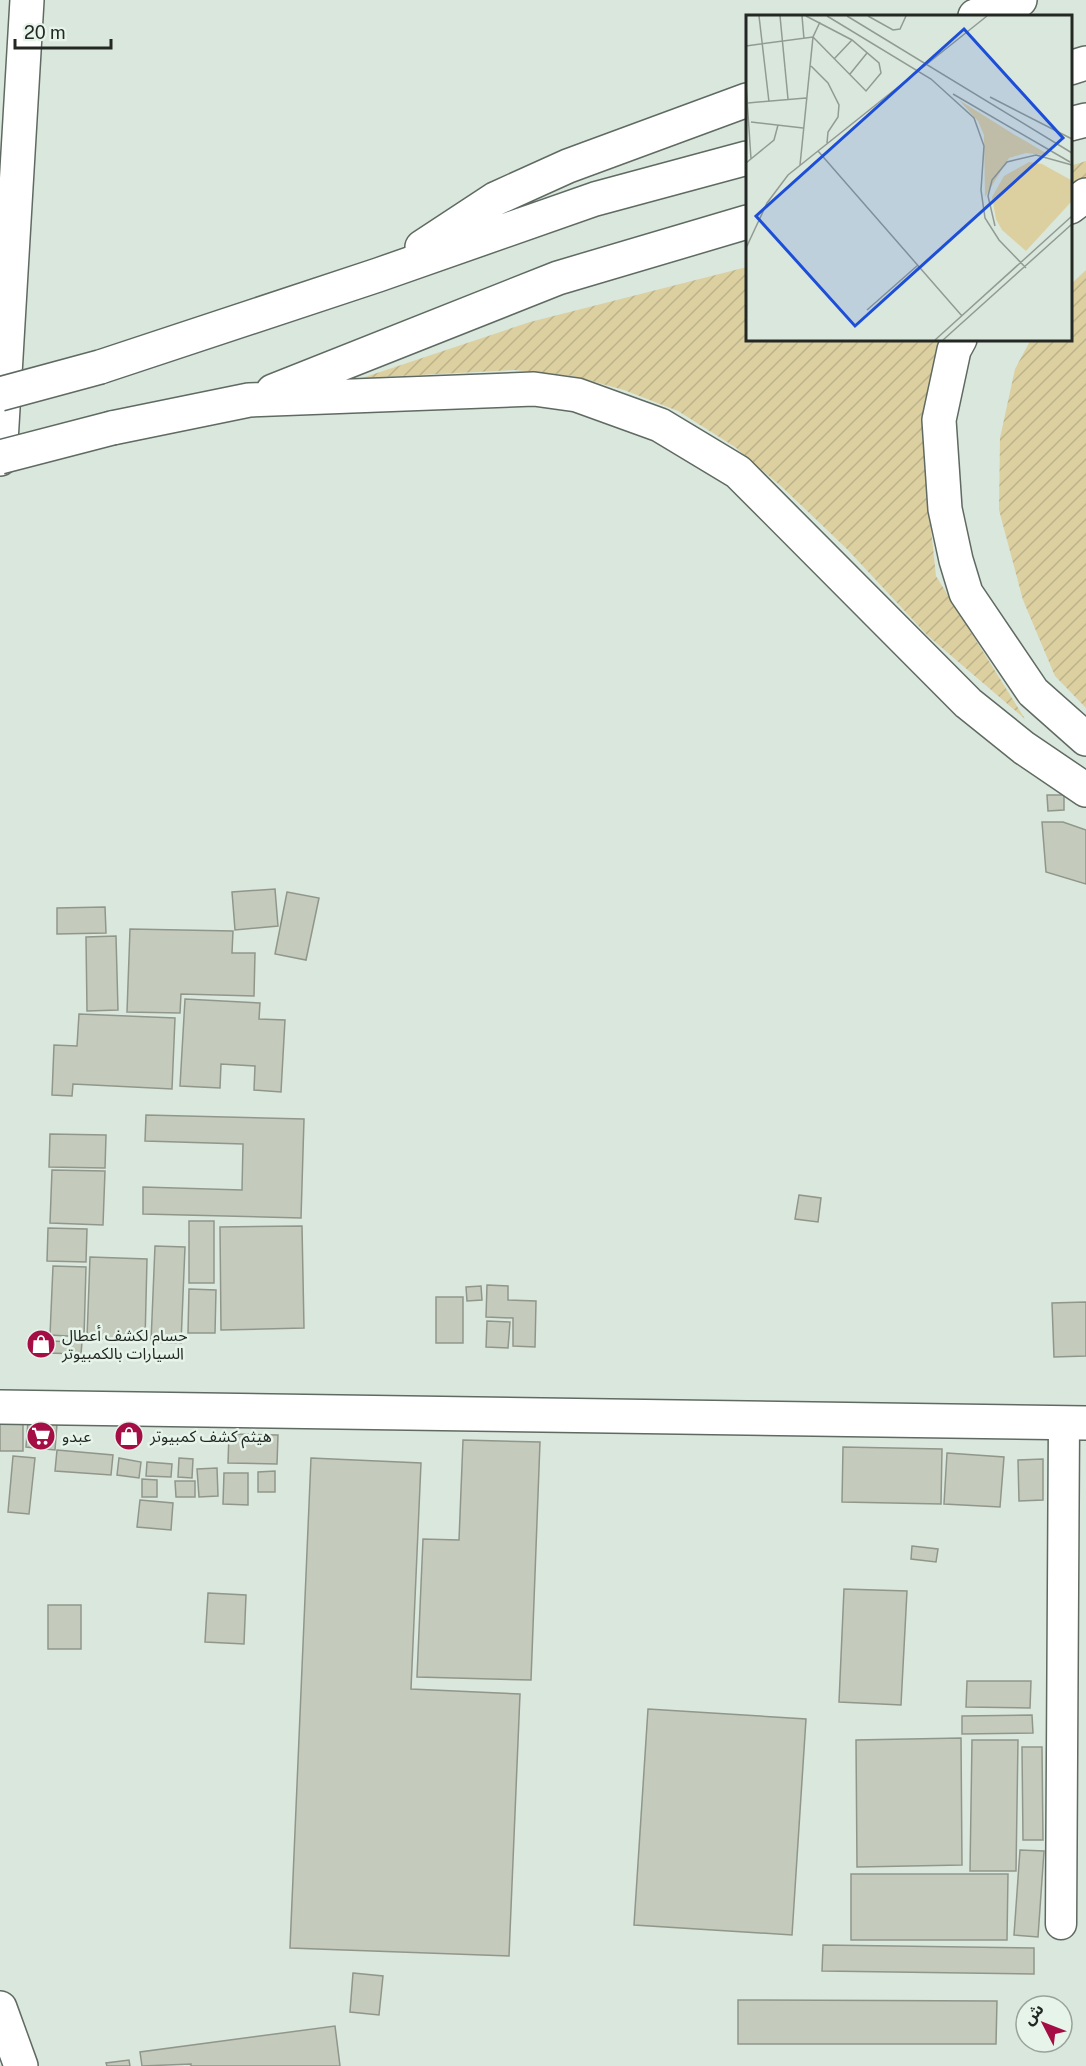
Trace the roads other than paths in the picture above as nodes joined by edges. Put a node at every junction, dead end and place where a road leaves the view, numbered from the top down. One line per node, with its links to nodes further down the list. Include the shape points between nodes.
1 (27, 0): 17 (main road)
2 (1020, 0): 3 (main road)
3 (978, 15)
4 (1086, 63): 5 (main road)
5 (1071, 68)
6 (746, 100): 13 (main road, via 568,166 495,200)
7 (1086, 120): 8 (main road)
8 (1071, 124)
9 (746, 158): 13 (main road, via 595,199)
10 (1086, 195): 11 (main road)
11 (1071, 206)
12 (746, 222): 16 (main road, via 558,278)
13 (378, 275): 15 (main road, bridge, via 100,367)
14 (959, 340): 18 (main road, via 939,420 945,509 966,593 1033,692)
15 (0, 394)
16 (249, 400): 17 (main road, bridge, via 112,428); 19 (main road, via 534,389 577,395 660,425 738,472 968,703)
17 (0, 458)
18 (1086, 740)
19 (1086, 790)
20 (0, 1407): 21 (main road)
21 (1075, 1423): 22 (street)
22 (1061, 1924)
23 (3, 2029): 24 (main road)
24 (21, 2066)

